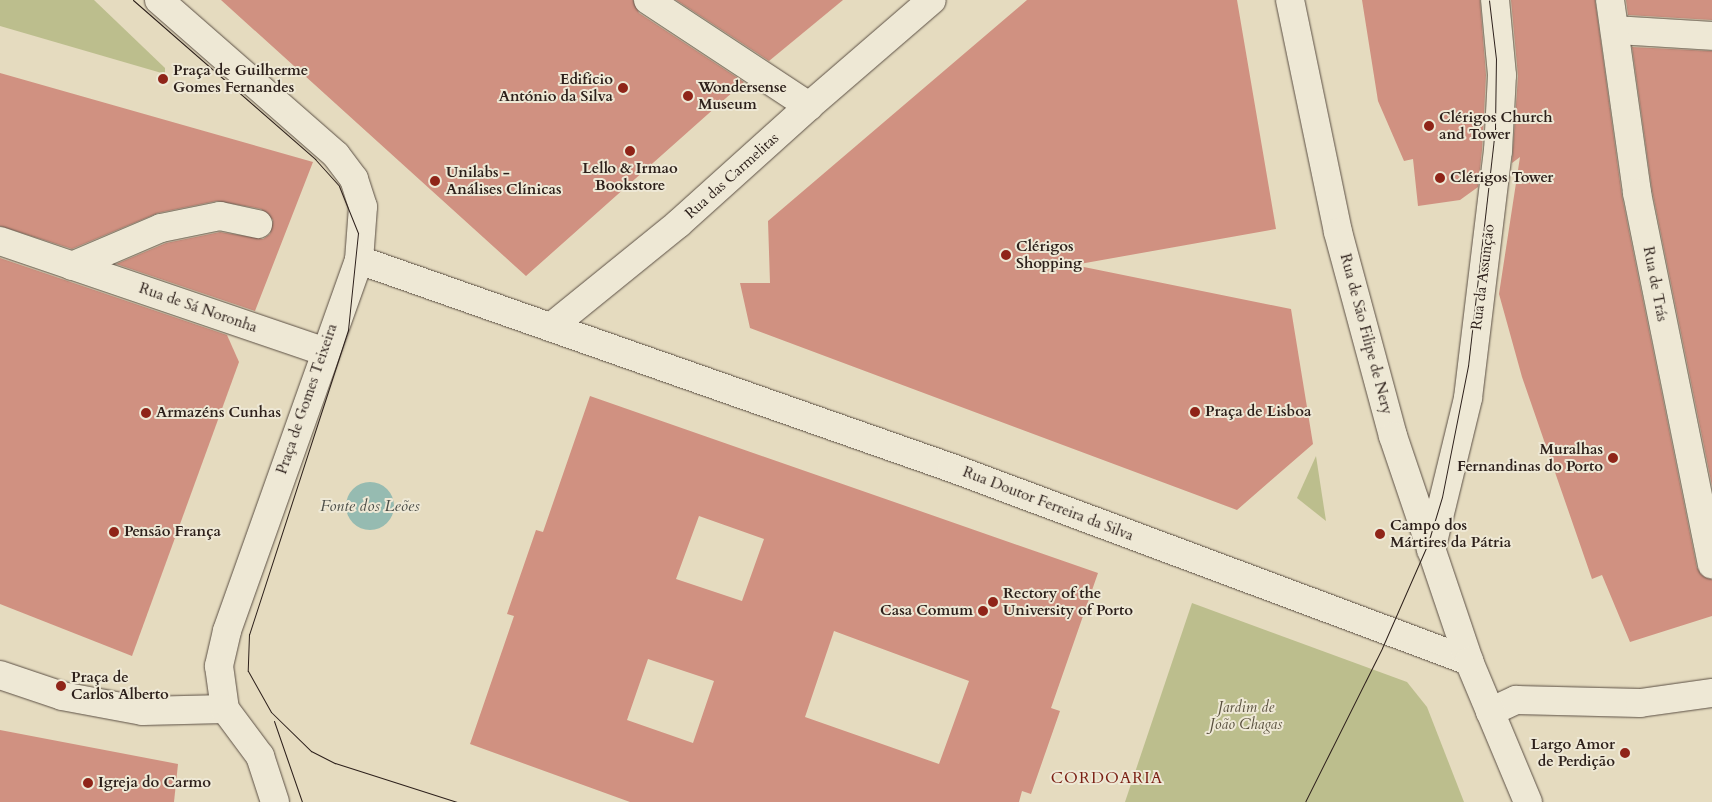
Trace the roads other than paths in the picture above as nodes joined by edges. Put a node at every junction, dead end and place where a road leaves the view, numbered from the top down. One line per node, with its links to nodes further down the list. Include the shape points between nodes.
1 (159, 0): 12 (street, Praça de Gomes Teixeira, via 336,155 354,180 363,207)
2 (648, 0): 9 (street)
3 (932, 0): 9 (street, Rua das Carmelitas)
4 (1290, 0): 16 (street, Rua de São Filipe de Nery, via 1338,232 1393,436)
5 (1495, 0): 16 (street, Rua da Assunção, via 1502,76 1498,151 1468,398)
6 (1610, 0): 7 (street, Rua de Trás)
7 (1615, 30): 8 (street); 17 (street, Rua de Trás, via 1637,193)
8 (1712, 36)
9 (809, 106): 14 (street, Rua das Carmelitas, via 678,224)
10 (258, 224): 13 (street, via 220,216 161,228)
11 (0, 241): 13 (street, Rua de Sá Noronha)
12 (359, 260): 14 (street); 15 (street, Praça de Gomes Teixeira)
13 (72, 266): 15 (street, Rua de Sá Noronha)
14 (551, 327): 18 (street, Rua Doutor Ferreira da Silva, via 952,468)
15 (323, 351): 21 (street, Praça de Gomes Teixeira, via 227,631 219,666)
16 (1431, 550): 18 (street, Rua de São Filipe de Nery)
17 (1712, 566)
18 (1468, 661): 22 (street)
19 (0, 675): 21 (street, via 62,696 143,711)
20 (1712, 693): 22 (street, via 1640,703 1516,700)
21 (225, 709): 23 (street, Praça de Gomes Teixeira, via 260,756)
22 (1490, 712): 24 (street)
23 (275, 802)
24 (1528, 802)

